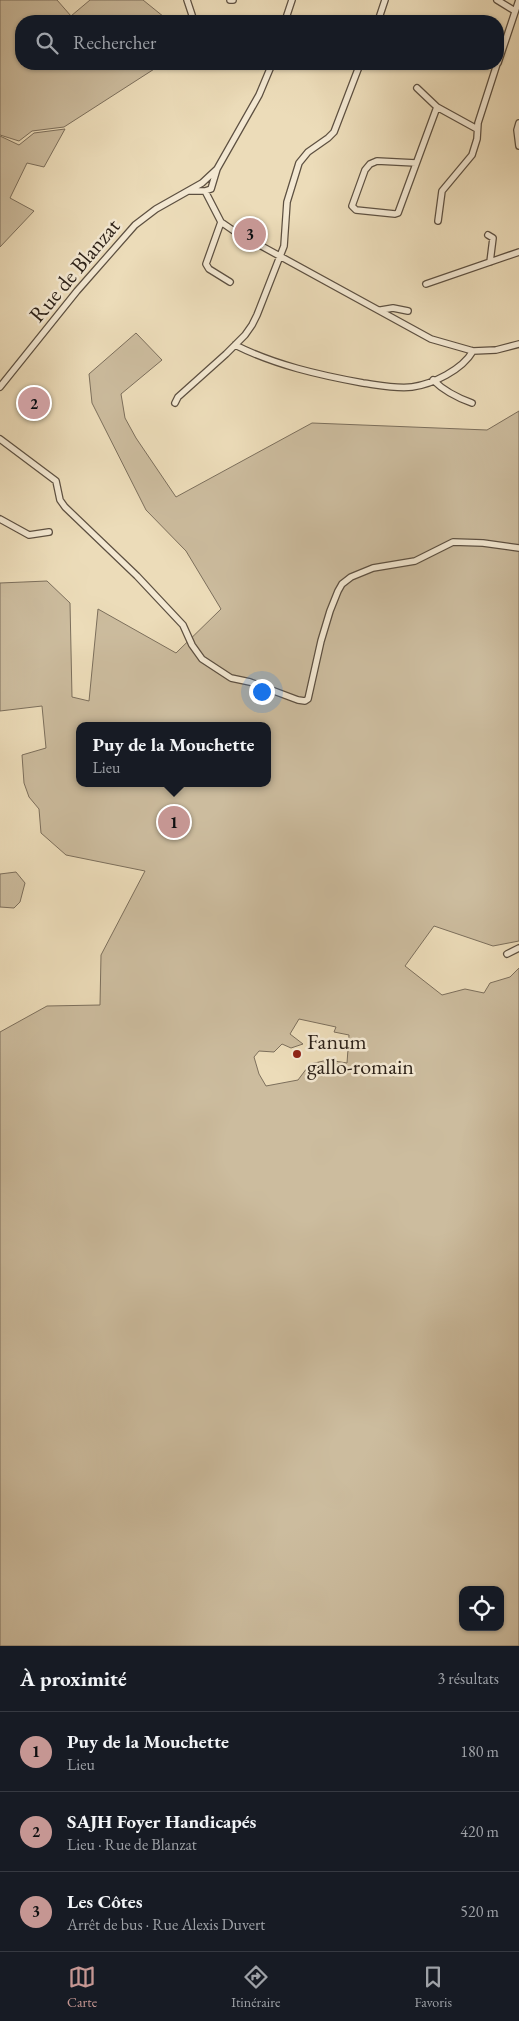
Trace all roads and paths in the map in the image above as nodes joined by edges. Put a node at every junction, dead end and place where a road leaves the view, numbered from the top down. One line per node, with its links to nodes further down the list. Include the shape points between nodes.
1 (187, 0): 7 (street)
2 (292, 0): 8 (street)
3 (385, 0): 9 (street)
4 (496, 0): 6 (street)
5 (519, 0): 6 (street)
6 (515, 11): 10 (street)
7 (192, 15)
8 (287, 15)
9 (380, 15)
10 (504, 45)
11 (269, 70): 20 (street, Rue de Blanzat)
12 (358, 70): 30 (street, via 334,132 299,163 287,202 284,246)
13 (496, 70): 17 (street)
14 (417, 88): 15 (street)
15 (437, 107): 17 (street); 19 (street)
16 (519, 123): 18 (street)
17 (477, 129): 26 (street, via 478,139 472,154 442,191)
18 (519, 146)
19 (416, 163): 19 (street, via 398,213 356,210 352,206 370,164 377,161)
20 (217, 169): 21 (street, Rue de Blanzat); 22 (street, Rue de Blanzat)
21 (204, 182): 22 (street, via 210,182); 23 (street, Rue de Blanzat); 24 (street)
22 (212, 186): 24 (street, via 209,191); 25 (street, Rue de Blanzat)
23 (188, 191): 24 (street, Rue de Blanzat); 40 (street, Rue de Blanzat, via 135,225)
24 (204, 191): 25 (street)
25 (212, 202): 27 (street)
26 (438, 221)
27 (221, 222): 30 (street); 32 (street, via 206,264)
28 (488, 235): 31 (street, via 494,238)
29 (519, 252): 31 (street)
30 (280, 256): 34 (street); 37 (street, via 257,316)
31 (490, 262): 33 (street)
32 (230, 282)
33 (426, 284)
34 (380, 310): 35 (street); 38 (street, via 431,339)
35 (408, 311)
36 (519, 344): 38 (street)
37 (235, 345): 39 (street, via 308,372 339,379 386,387 412,387); 41 (street)
38 (473, 351): 39 (street, via 468,359)
39 (433, 380): 42 (street, via 440,388)
40 (0, 387)
41 (175, 403)
42 (472, 403)
43 (0, 439): 46 (street, via 56,481 60,500 183,625 202,659 231,678 298,700 308,699 321,641 342,584 373,568 415,560 453,542)
44 (0, 519): 45 (street, via 29,535)
45 (49, 532)
46 (519, 548)
47 (519, 948): 48 (street)
48 (507, 954)

